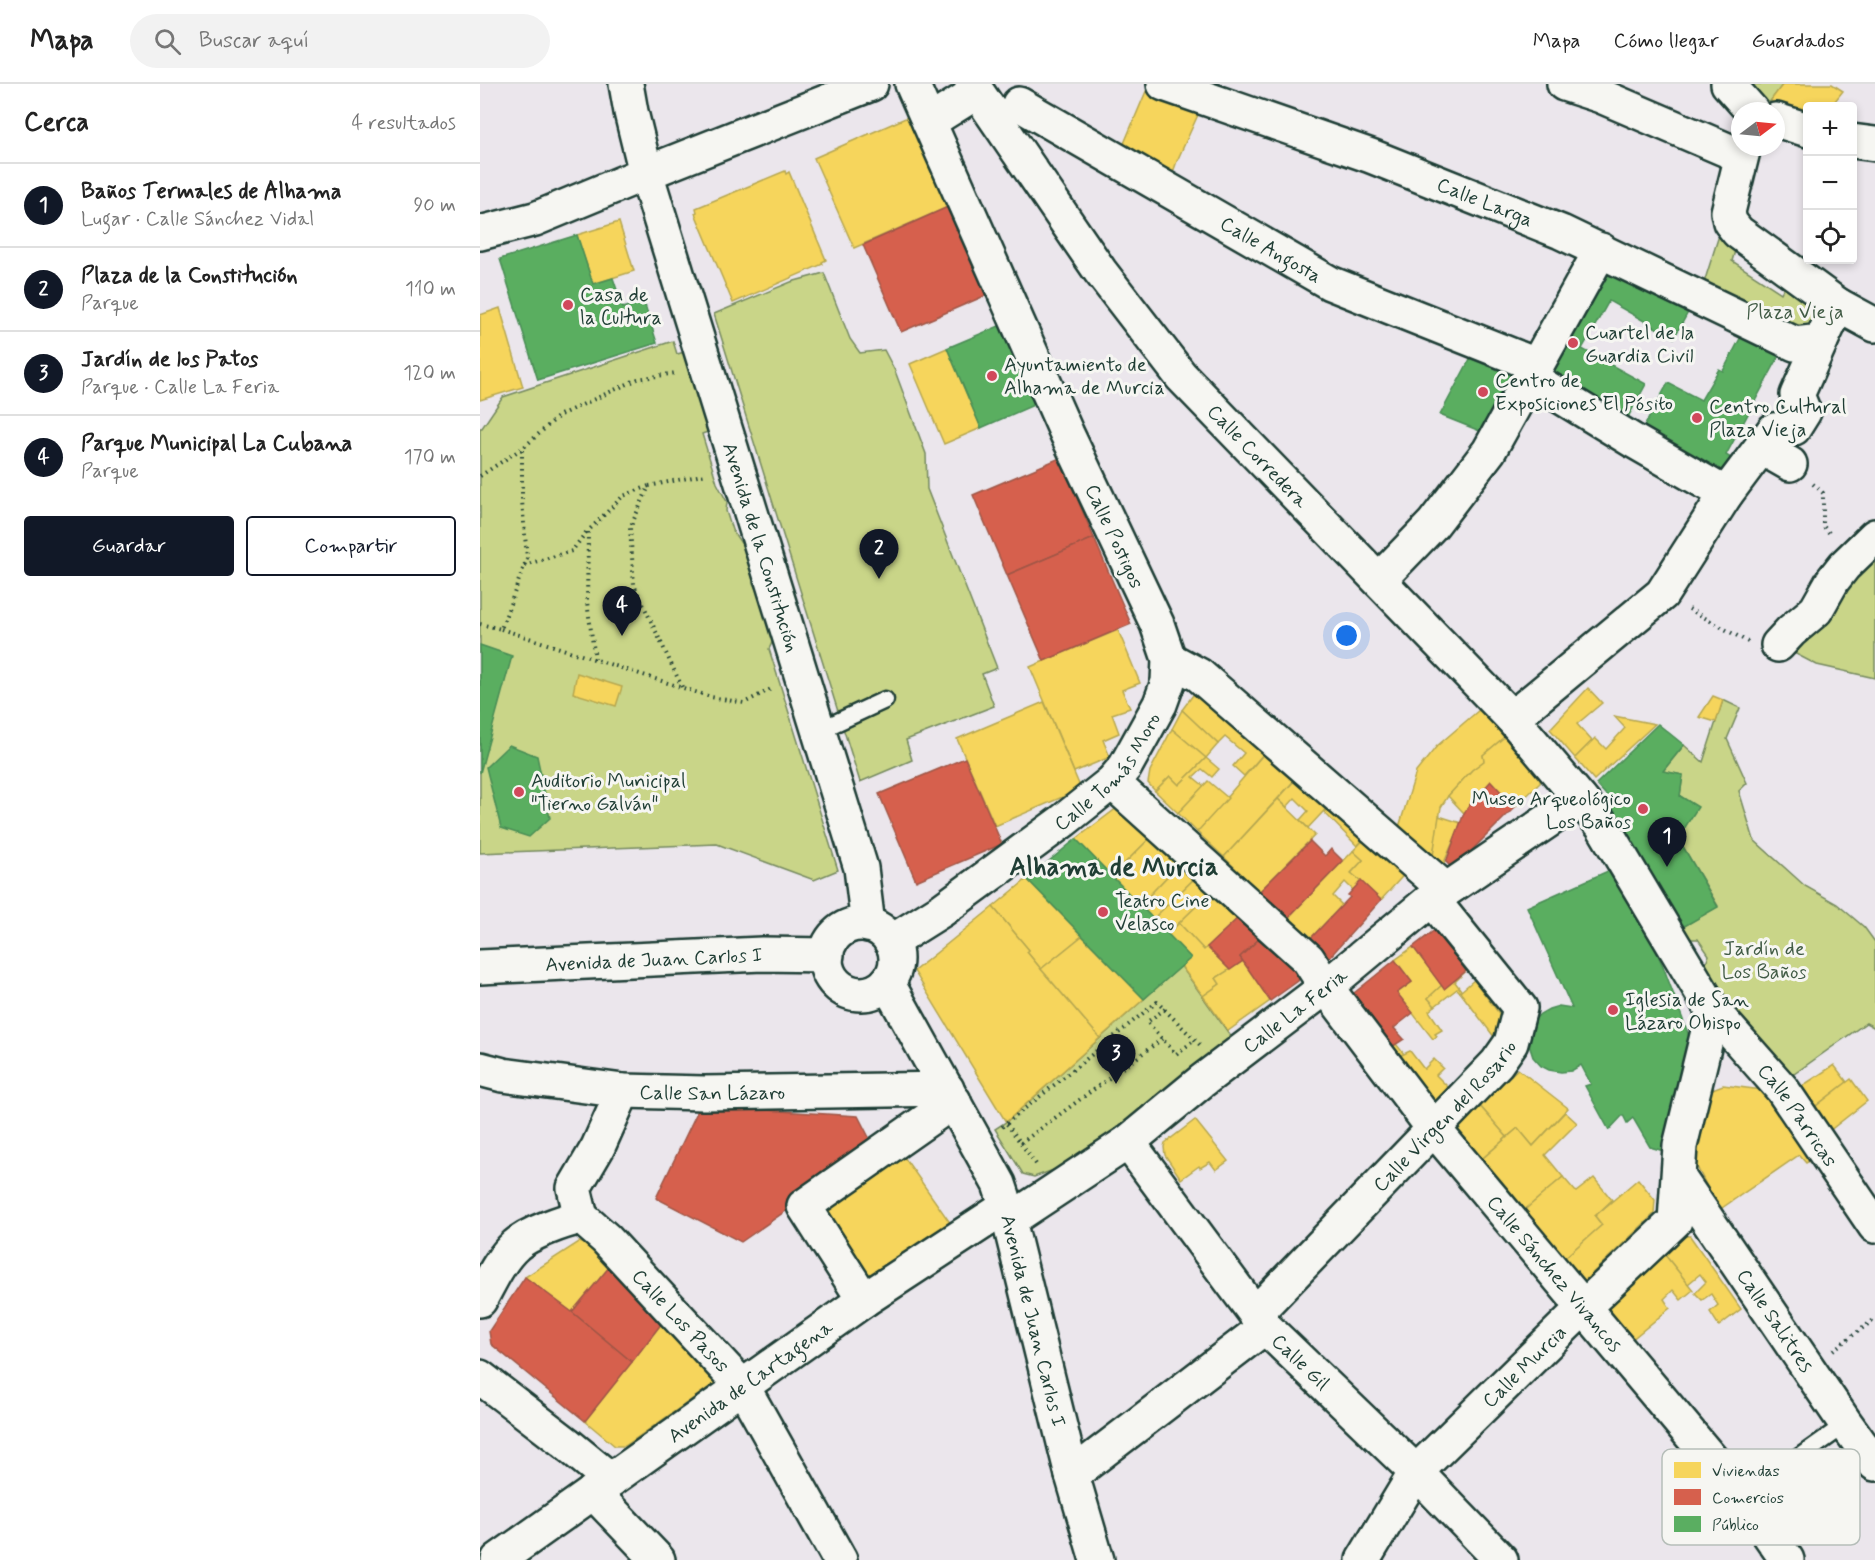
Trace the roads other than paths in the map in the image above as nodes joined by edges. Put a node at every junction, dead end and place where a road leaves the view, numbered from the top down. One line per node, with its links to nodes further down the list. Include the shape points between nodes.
1 (626, 84): 17 (street, Avenida de la Constitución)
2 (871, 84): 17 (street)
3 (912, 84): 10 (street, Calle Postigos)
4 (1164, 84): 19 (street, Calle Larga, via 1371,156)
5 (1564, 84): 15 (street)
6 (1728, 84): 8 (street)
7 (974, 88): 9 (street, Calle Corredera); 10 (street)
8 (1744, 102)
9 (1017, 105): 23 (street, Calle Angosta, via 1330,283); 26 (street, Calle Corredera, via 1100,271 1181,376)
10 (929, 122): 28 (street, Calle Postigos)
11 (1785, 123): 12 (street)
12 (1803, 128)
13 (1857, 142): 14 (street)
14 (1875, 144)
15 (1731, 148)
16 (1741, 156): 20 (street, via 1728,212 1730,222 1738,232)
17 (646, 173): 18 (street, via 535,219); 31 (street, Avenida de la Constitución)
18 (480, 233)
19 (1601, 250): 22 (street, Calle Larga); 23 (street)
20 (1838, 305): 21 (street); 22 (street)
21 (1875, 326)
22 (1808, 343): 24 (street, via 1797,395 1804,412 1794,428 1774,430 1768,458)
23 (1533, 371): 24 (street, Calle Angosta, via 1632,440); 26 (street, via 1489,451 1433,524)
24 (1726, 494): 30 (street, via 1662,594)
25 (1875, 536): 27 (street, via 1844,566 1816,610)
26 (1379, 580): 30 (street, Calle Corredera)
27 (1779, 645)
28 (1169, 658): 32 (street, Calle Tomás Moro, via 1168,682 1160,704 1125,767); 34 (street, via 1199,675)
29 (885, 700): 31 (lane)
30 (1512, 718): 33 (street, Calle Corredera)
31 (818, 731): 35 (street, Avenida de la Constitución)
32 (1112, 782): 35 (street, Calle Tomás Moro, via 942,910); 38 (street, Calle Sánchez Vivancos, via 1308,959)
33 (1580, 799): 34 (street, Calle La Feria); 40 (street, Calle Parricas, via 1602,825)
34 (1439, 894): 38 (street, Calle La Feria); 44 (street, Calle Virgen del Rosario, via 1520,1008 1511,1044)
35 (879, 933): 36 (street, via 856,925 845,928 829,944); 39 (street, via 896,958 895,967)
36 (826, 955): 37 (street, Avenida de Juan Carlos I, via 762,954); 39 (street, via 831,977 839,986 849,992)
37 (480, 967)
38 (1326, 987): 44 (street, Calle Sánchez Vivancos); 45 (street, Calle La Feria)
39 (873, 988): 43 (street, Avenida de Juan Carlos I)
40 (1713, 1011): 46 (street, Calle Murcia, via 1680,1146); 49 (street, Calle Parricas, via 1782,1089)
41 (480, 1069): 42 (street, Calle San Lázaro)
42 (623, 1091): 43 (street, Calle San Lázaro); 48 (street, via 574,1188)
43 (950, 1095): 47 (street, Avenida de Juan Carlos I, via 999,1184); 51 (street, via 804,1206)
44 (1433, 1128): 52 (street, Calle Sánchez Vivancos); 53 (street, Calle Virgen del Rosario)
45 (1128, 1142): 47 (street, Calle La Feria); 53 (street, Calle Gil)
46 (1679, 1178): 52 (street, Calle Murcia, via 1675,1221); 56 (street, Calle Salitres)
47 (1008, 1214): 51 (street, Avenida de Cartagena); 61 (street, Avenida de Juan Carlos I)
48 (581, 1217): 50 (street, via 517,1244); 55 (street, Calle Los Pasos)
49 (1875, 1226)
50 (480, 1300)
51 (864, 1300): 55 (street, Avenida de Cartagena)
52 (1584, 1307): 57 (street, Calle Sánchez Vivancos); 60 (street, Calle Murcia)
53 (1261, 1320): 60 (street, Calle Gil); 61 (street, Calle Virgen del Rosario)
54 (480, 1377): 62 (street, via 566,1443)
55 (743, 1387): 62 (street, Avenida de Cartagena); 65 (street, Calle Los Pasos)
56 (1846, 1424): 58 (lane); 59 (street, Calle Salitres)
57 (1703, 1449)
58 (1811, 1449)
59 (1875, 1464)
60 (1416, 1472): 67 (street, Calle Murcia); 68 (street, Calle Gil)
61 (1072, 1475): 66 (street, Avenida de Juan Carlos I)
62 (602, 1486): 63 (street, Avenida de Cartagena); 64 (street)
63 (498, 1560)
64 (658, 1560)
65 (840, 1560)
66 (1096, 1560)
67 (1363, 1560)
68 (1501, 1560)

